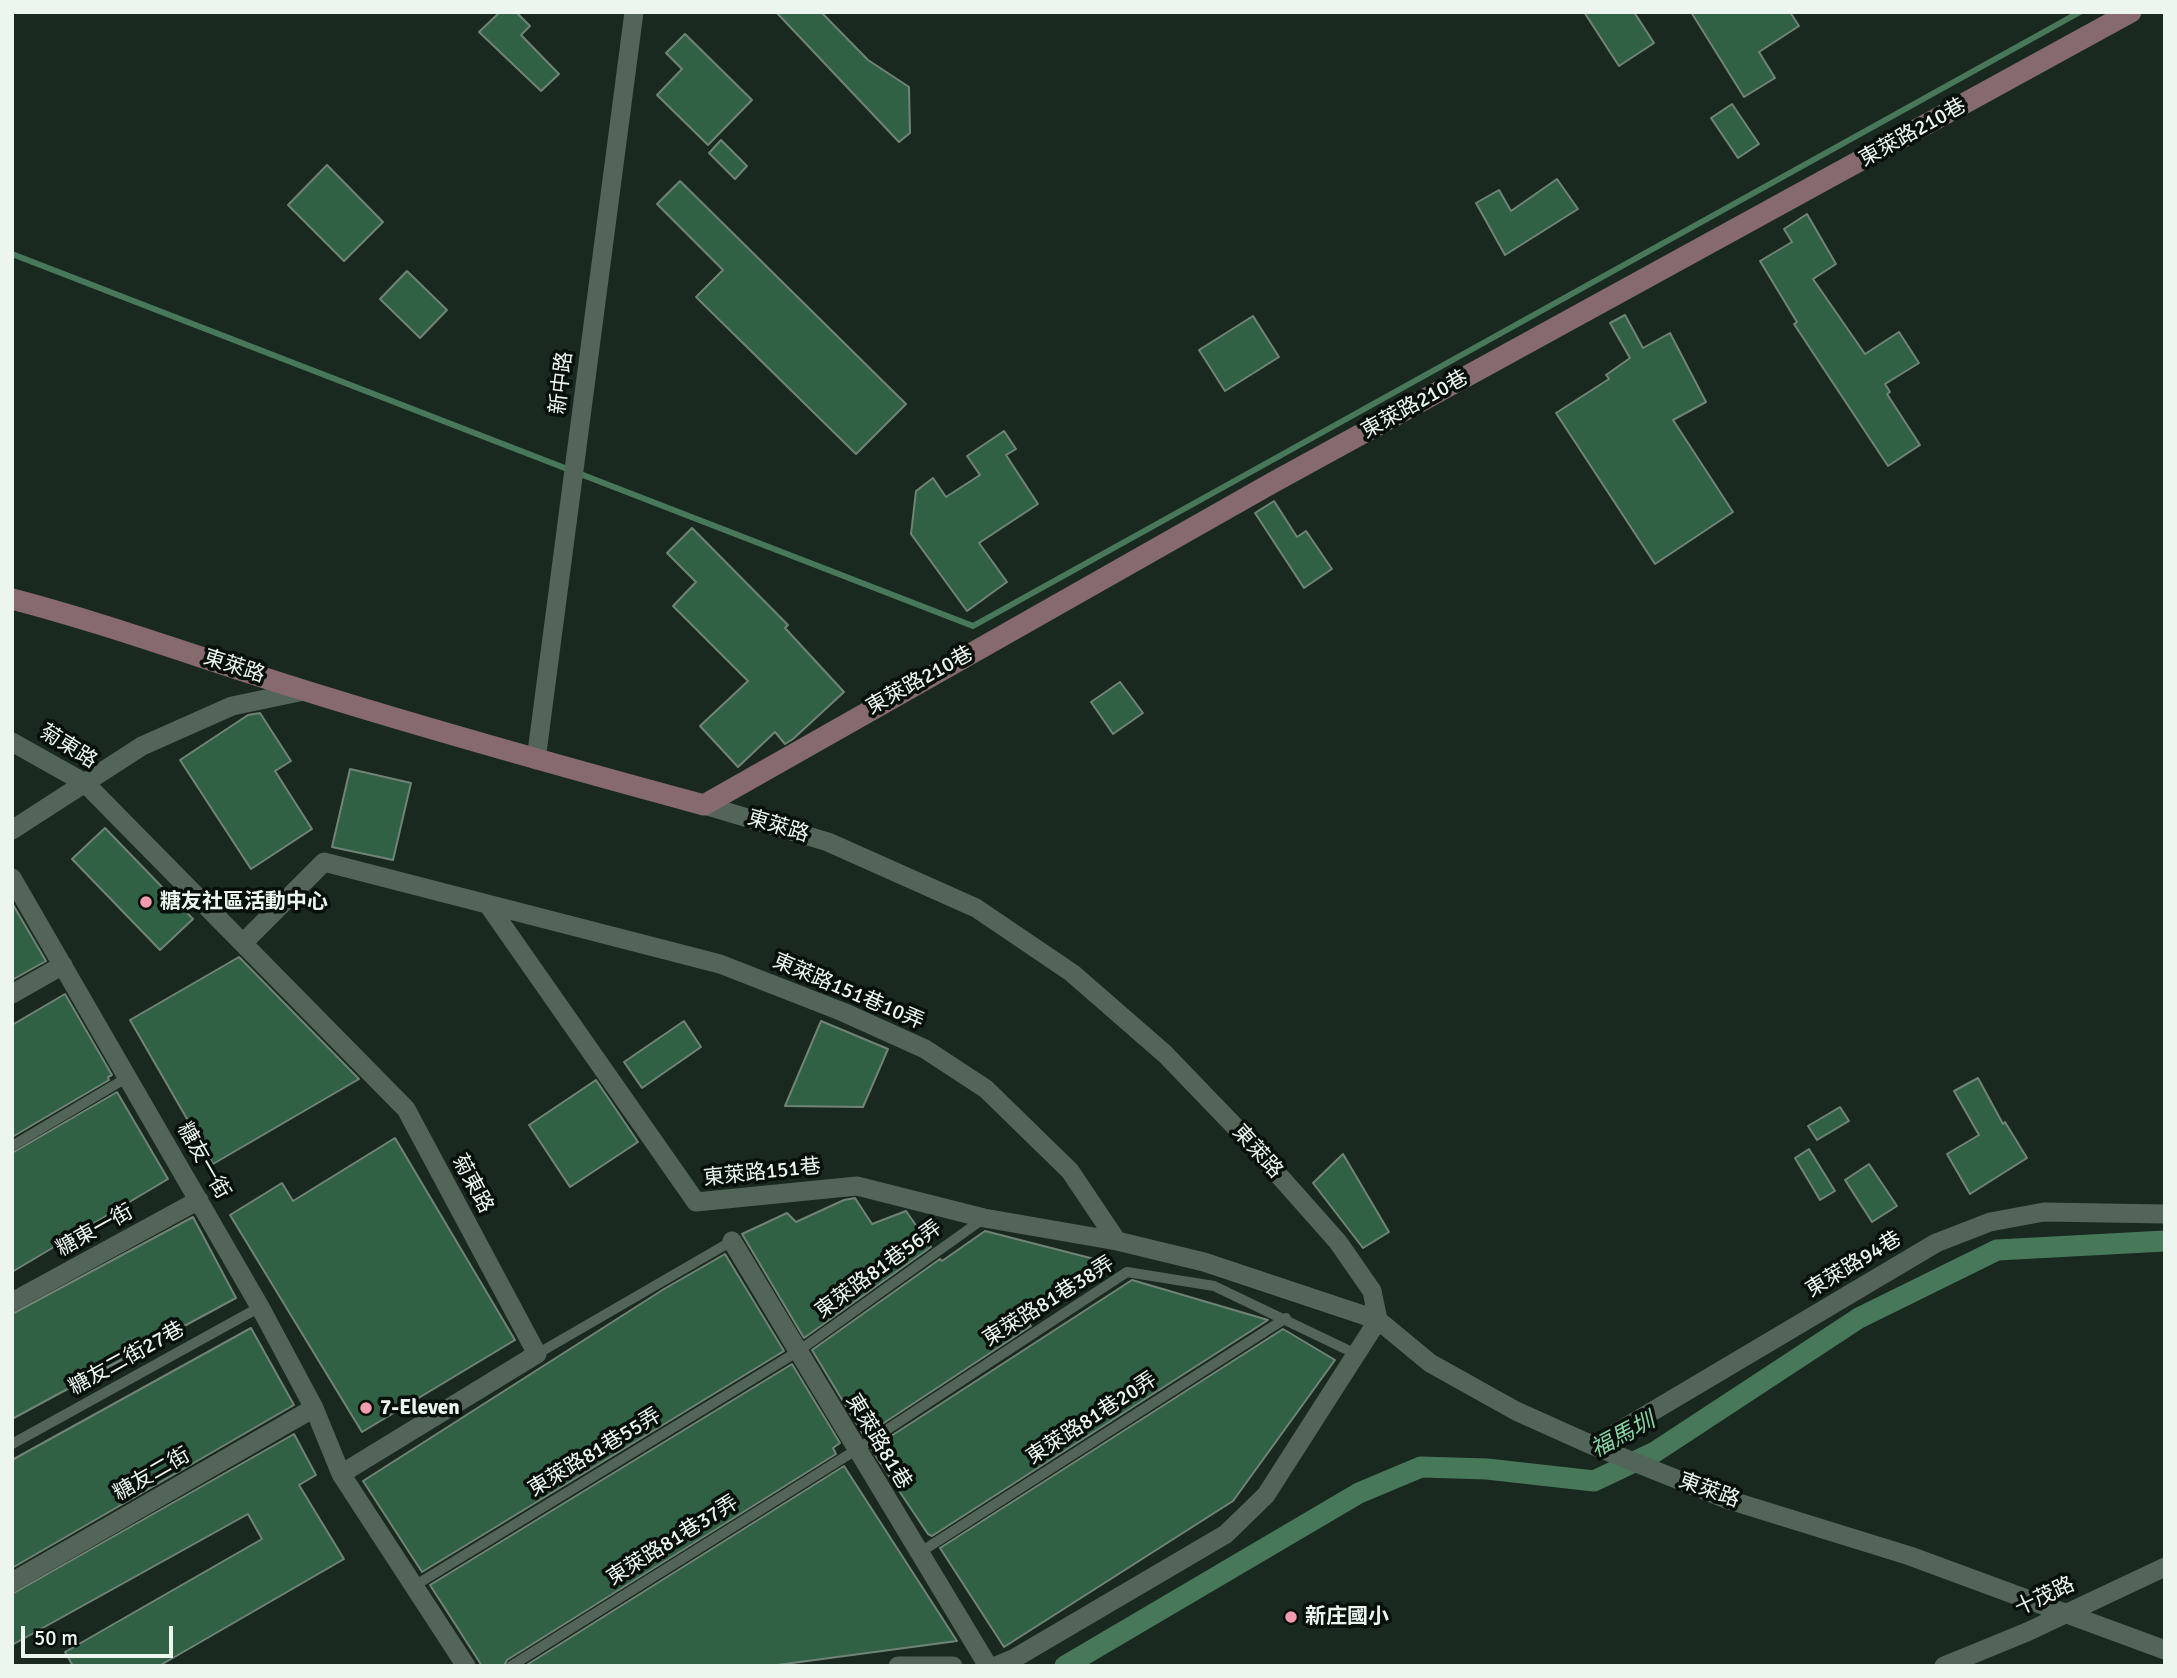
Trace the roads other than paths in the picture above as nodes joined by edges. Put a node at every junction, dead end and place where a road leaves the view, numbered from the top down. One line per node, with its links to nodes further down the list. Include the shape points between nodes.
1 (634, 12): 6 (street, 新中路)
2 (2132, 12): 8 (street, 東萊路210巷, via 1272,483)
3 (12, 599): 4 (street, 東萊路, via 82,617)
4 (304, 691): 6 (street, 東萊路); 7 (street, via 232,706 142,747)
5 (12, 742): 7 (street, 菊東路)
6 (536, 760): 8 (street, 東萊路)
7 (85, 783): 9 (street); 12 (street, 菊東路)
8 (704, 805): 25 (street, 東萊路, via 828,842 976,908 1072,973 1165,1054 1338,1241 1372,1291)
9 (12, 830)
10 (12, 878): 13 (street, 糖友一街)
11 (489, 906): 12 (street, via 324,862); 19 (street, 東萊路151巷, via 696,1202 857,1186); 21 (street, 東萊路151巷10弄, via 720,964 925,1049 986,1089 1070,1171)
12 (243, 943): 28 (street, 菊東路, via 406,1109)
13 (62, 965): 14 (street); 15 (street, 糖友一街)
14 (12, 994)
15 (128, 1077): 16 (lane); 17 (street, 糖友一街)
16 (12, 1146)
17 (199, 1200): 22 (street, 糖東一街); 23 (street, 糖友一街)
18 (2165, 1214): 31 (street, 東萊路94巷, via 2043,1212 1990,1222 1936,1243)
19 (984, 1218): 21 (street, 東萊路151巷); 26 (lane, 東萊路81巷56弄)
20 (732, 1241): 26 (street, 東萊路81巷); 28 (lane)
21 (1117, 1241): 25 (street, 東萊路151巷, via 1204,1262)
22 (12, 1302)
23 (260, 1307): 29 (street, 糖友一街); 30 (lane, 糖友二街27巷)
24 (1286, 1318): 27 (lane, 東萊路81巷38弄); 32 (lane, 東萊路81巷38弄, via 1214,1286 1127,1272); 34 (lane, 東萊路81巷20弄)
25 (1378, 1320): 27 (street); 31 (street, 東萊路, via 1430,1363 1516,1411)
26 (797, 1353): 32 (street, 東萊路81巷); 37 (lane, 東萊路81巷55弄)
27 (1356, 1353): 45 (street, via 1266,1495 1226,1534)
28 (537, 1354): 33 (street)
29 (314, 1408): 33 (street, 糖友一街); 36 (street, 糖友二街)
30 (12, 1444)
31 (1594, 1446): 38 (street, 東萊路, via 1726,1499 1910,1556)
32 (856, 1450): 34 (street, 東萊路81巷); 41 (lane, 東萊路81巷37弄)
33 (341, 1474): 37 (street)
34 (919, 1553): 44 (street, 東萊路81巷)
35 (2165, 1567): 38 (street, 十茂路)
36 (12, 1582)
37 (414, 1586): 40 (street)
38 (2063, 1614): 39 (street, 東萊路); 46 (street, 十茂路)
39 (2165, 1650)
40 (466, 1666)
41 (511, 1666)
42 (898, 1666): 43 (street)
43 (953, 1666)
44 (988, 1666)
45 (996, 1666)
46 (1944, 1666)

